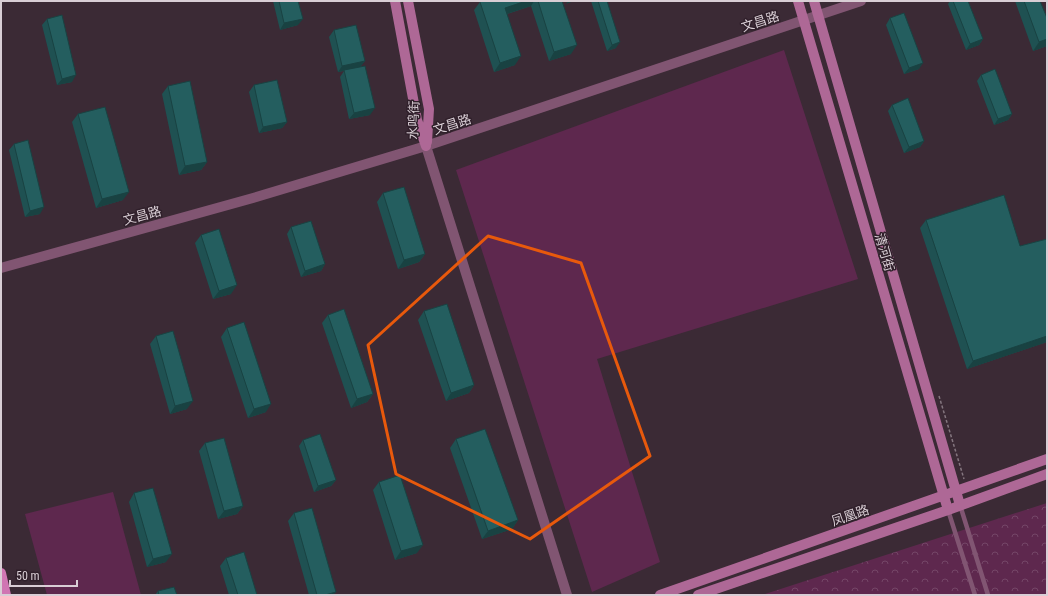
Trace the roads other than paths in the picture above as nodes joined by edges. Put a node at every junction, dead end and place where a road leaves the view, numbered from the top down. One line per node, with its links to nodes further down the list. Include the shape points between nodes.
1 (395, 1): 8 (main road, 水鸣街, via 417,120)
2 (408, 1): 8 (main road, 水鸣街, via 429,109)
3 (798, 1): 7 (main road, 清河街)
4 (814, 1): 6 (main road, 清河街)
5 (861, 1): 6 (street, 文昌路)
6 (818, 15): 7 (street, 文昌路); 12 (main road, 清河街)
7 (803, 20): 8 (street, 文昌路); 13 (main road, 清河街)
8 (426, 146): 9 (street, 文昌路, via 253,198); 18 (street)
9 (1, 268)
10 (1047, 459): 12 (main road, 凤凰路)
11 (1047, 474): 14 (main road, 凤凰路)
12 (956, 492): 13 (main road, 凤凰路); 14 (main road, 清河街)
13 (944, 496): 15 (main road, 清河街); 19 (main road, 凤凰路)
14 (960, 506): 15 (main road, 凤凰路); 22 (lane)
15 (948, 510): 20 (main road, 凤凰路); 21 (lane)
16 (1, 573): 17 (main road)
17 (6, 595)
18 (567, 595)
19 (660, 595)
20 (698, 595)
21 (975, 595)
22 (988, 595)

